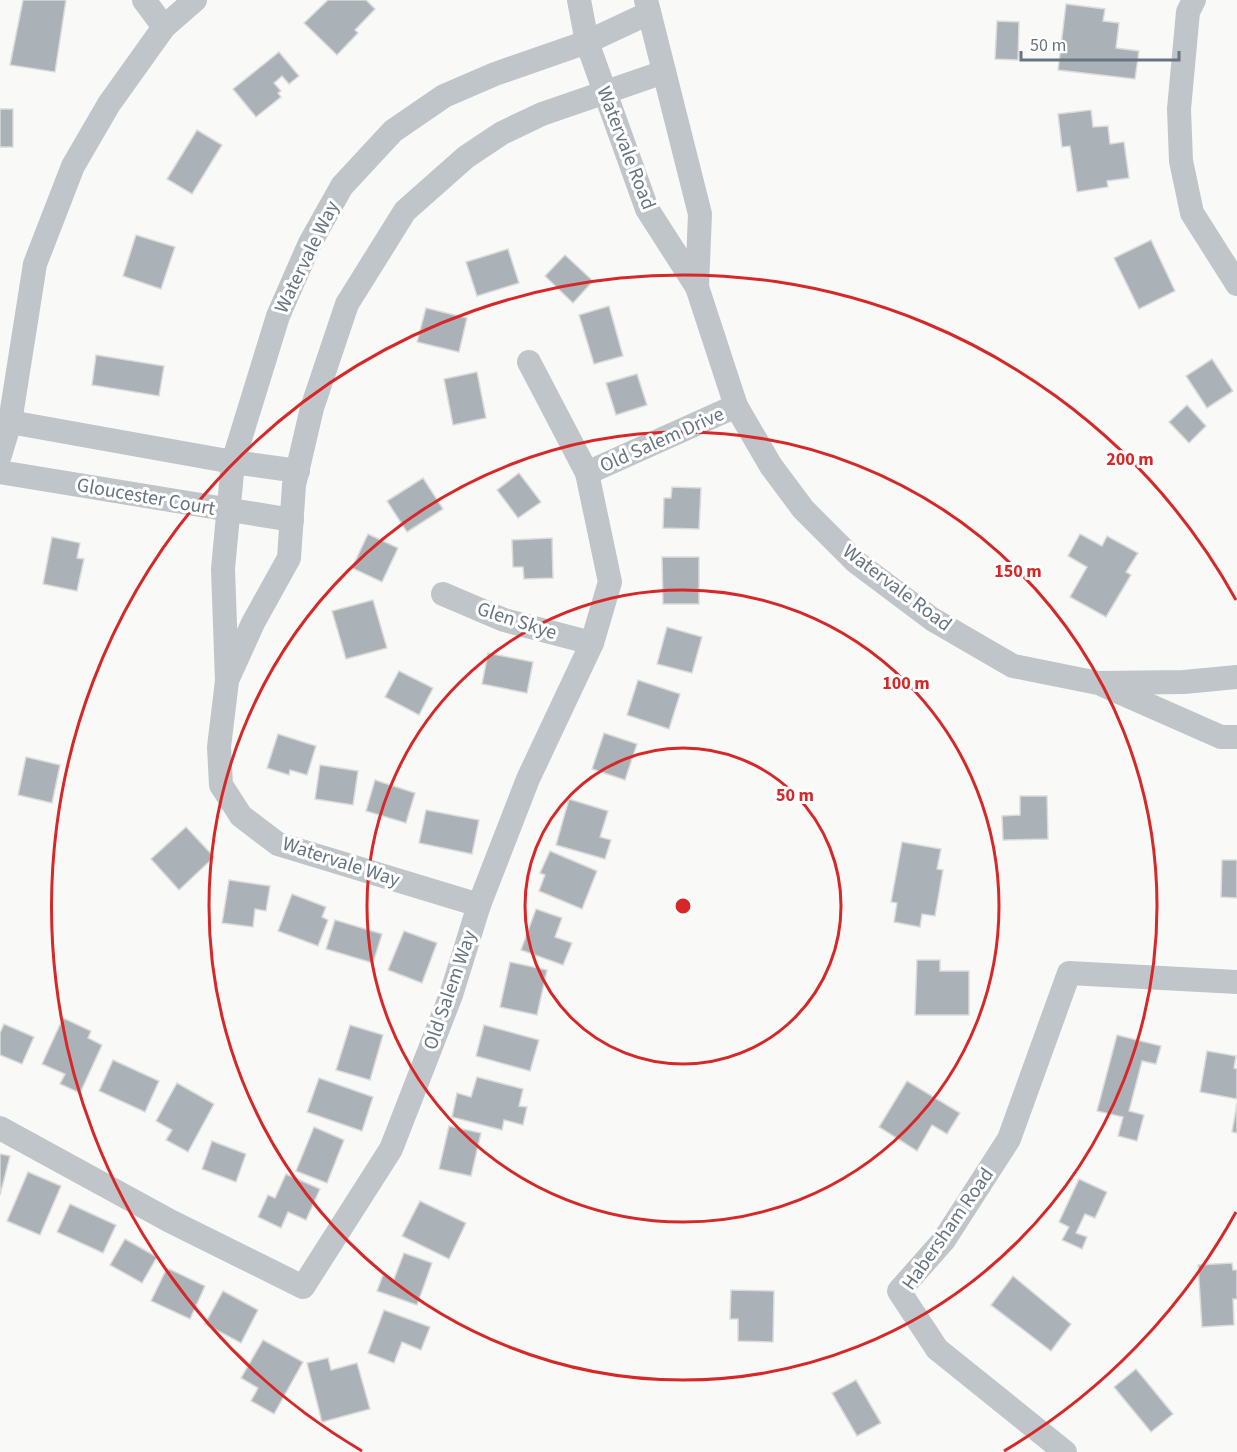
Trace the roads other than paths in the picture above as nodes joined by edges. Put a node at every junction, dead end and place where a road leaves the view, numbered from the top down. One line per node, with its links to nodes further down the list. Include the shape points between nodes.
1 (144, 0): 6 (street)
2 (195, 0): 6 (street)
3 (579, 0): 7 (street, Watervale Road)
4 (1194, 0): 10 (street, via 1188,12 1179,109 1181,161 1192,213)
5 (648, 6): 7 (street, Watervale Way); 8 (street, Watervale Road)
6 (164, 27): 14 (street, via 109,104 73,166 34,264)
7 (586, 42): 9 (street, Watervale Road); 15 (street, Watervale Way, via 444,96 393,131 342,186 310,243 278,316)
8 (664, 72): 9 (street, Watervale Way); 11 (street, Watervale Road, via 700,214)
9 (604, 91): 11 (street, Watervale Road, via 647,209); 16 (street, Watervale Way, via 502,133 466,157 405,211 347,304 312,408)
10 (1237, 284)
11 (698, 287): 13 (street, Watervale Road)
12 (529, 362): 18 (street, Old Salem Way)
13 (736, 406): 18 (street, Old Salem Drive); 25 (street, Watervale Road, via 771,466 803,509 856,562 932,619 1013,666)
14 (3, 441): 15 (street)
15 (233, 462): 16 (street); 19 (street, Watervale Way)
16 (298, 471): 20 (street, Watervale Way)
17 (0, 472): 19 (street, Gloucester Court)
18 (587, 473): 22 (street, Old Salem Way, via 610,582)
19 (228, 512): 20 (street, Gloucester Court); 24 (street, Watervale Way, via 223,568)
20 (292, 520): 24 (street, Watervale Way, via 289,558)
21 (443, 594): 22 (street, Glen Skye, via 504,620)
22 (592, 643): 27 (street, Old Salem Way, via 528,779)
23 (1237, 677): 25 (street, Watervale Road)
24 (227, 681): 27 (street, Watervale Way, via 219,747 221,785 241,816 278,844)
25 (1098, 683): 26 (street, Watervale Road, via 1221,737)
26 (1237, 737)
27 (479, 905): 29 (street, Old Salem Way, via 451,995 391,1149 303,1287 170,1221)
28 (1237, 982): 30 (street, Habersham Road, via 1069,973 1008,1139 944,1240 899,1291 938,1349)
29 (0, 1128)
30 (1065, 1452)

